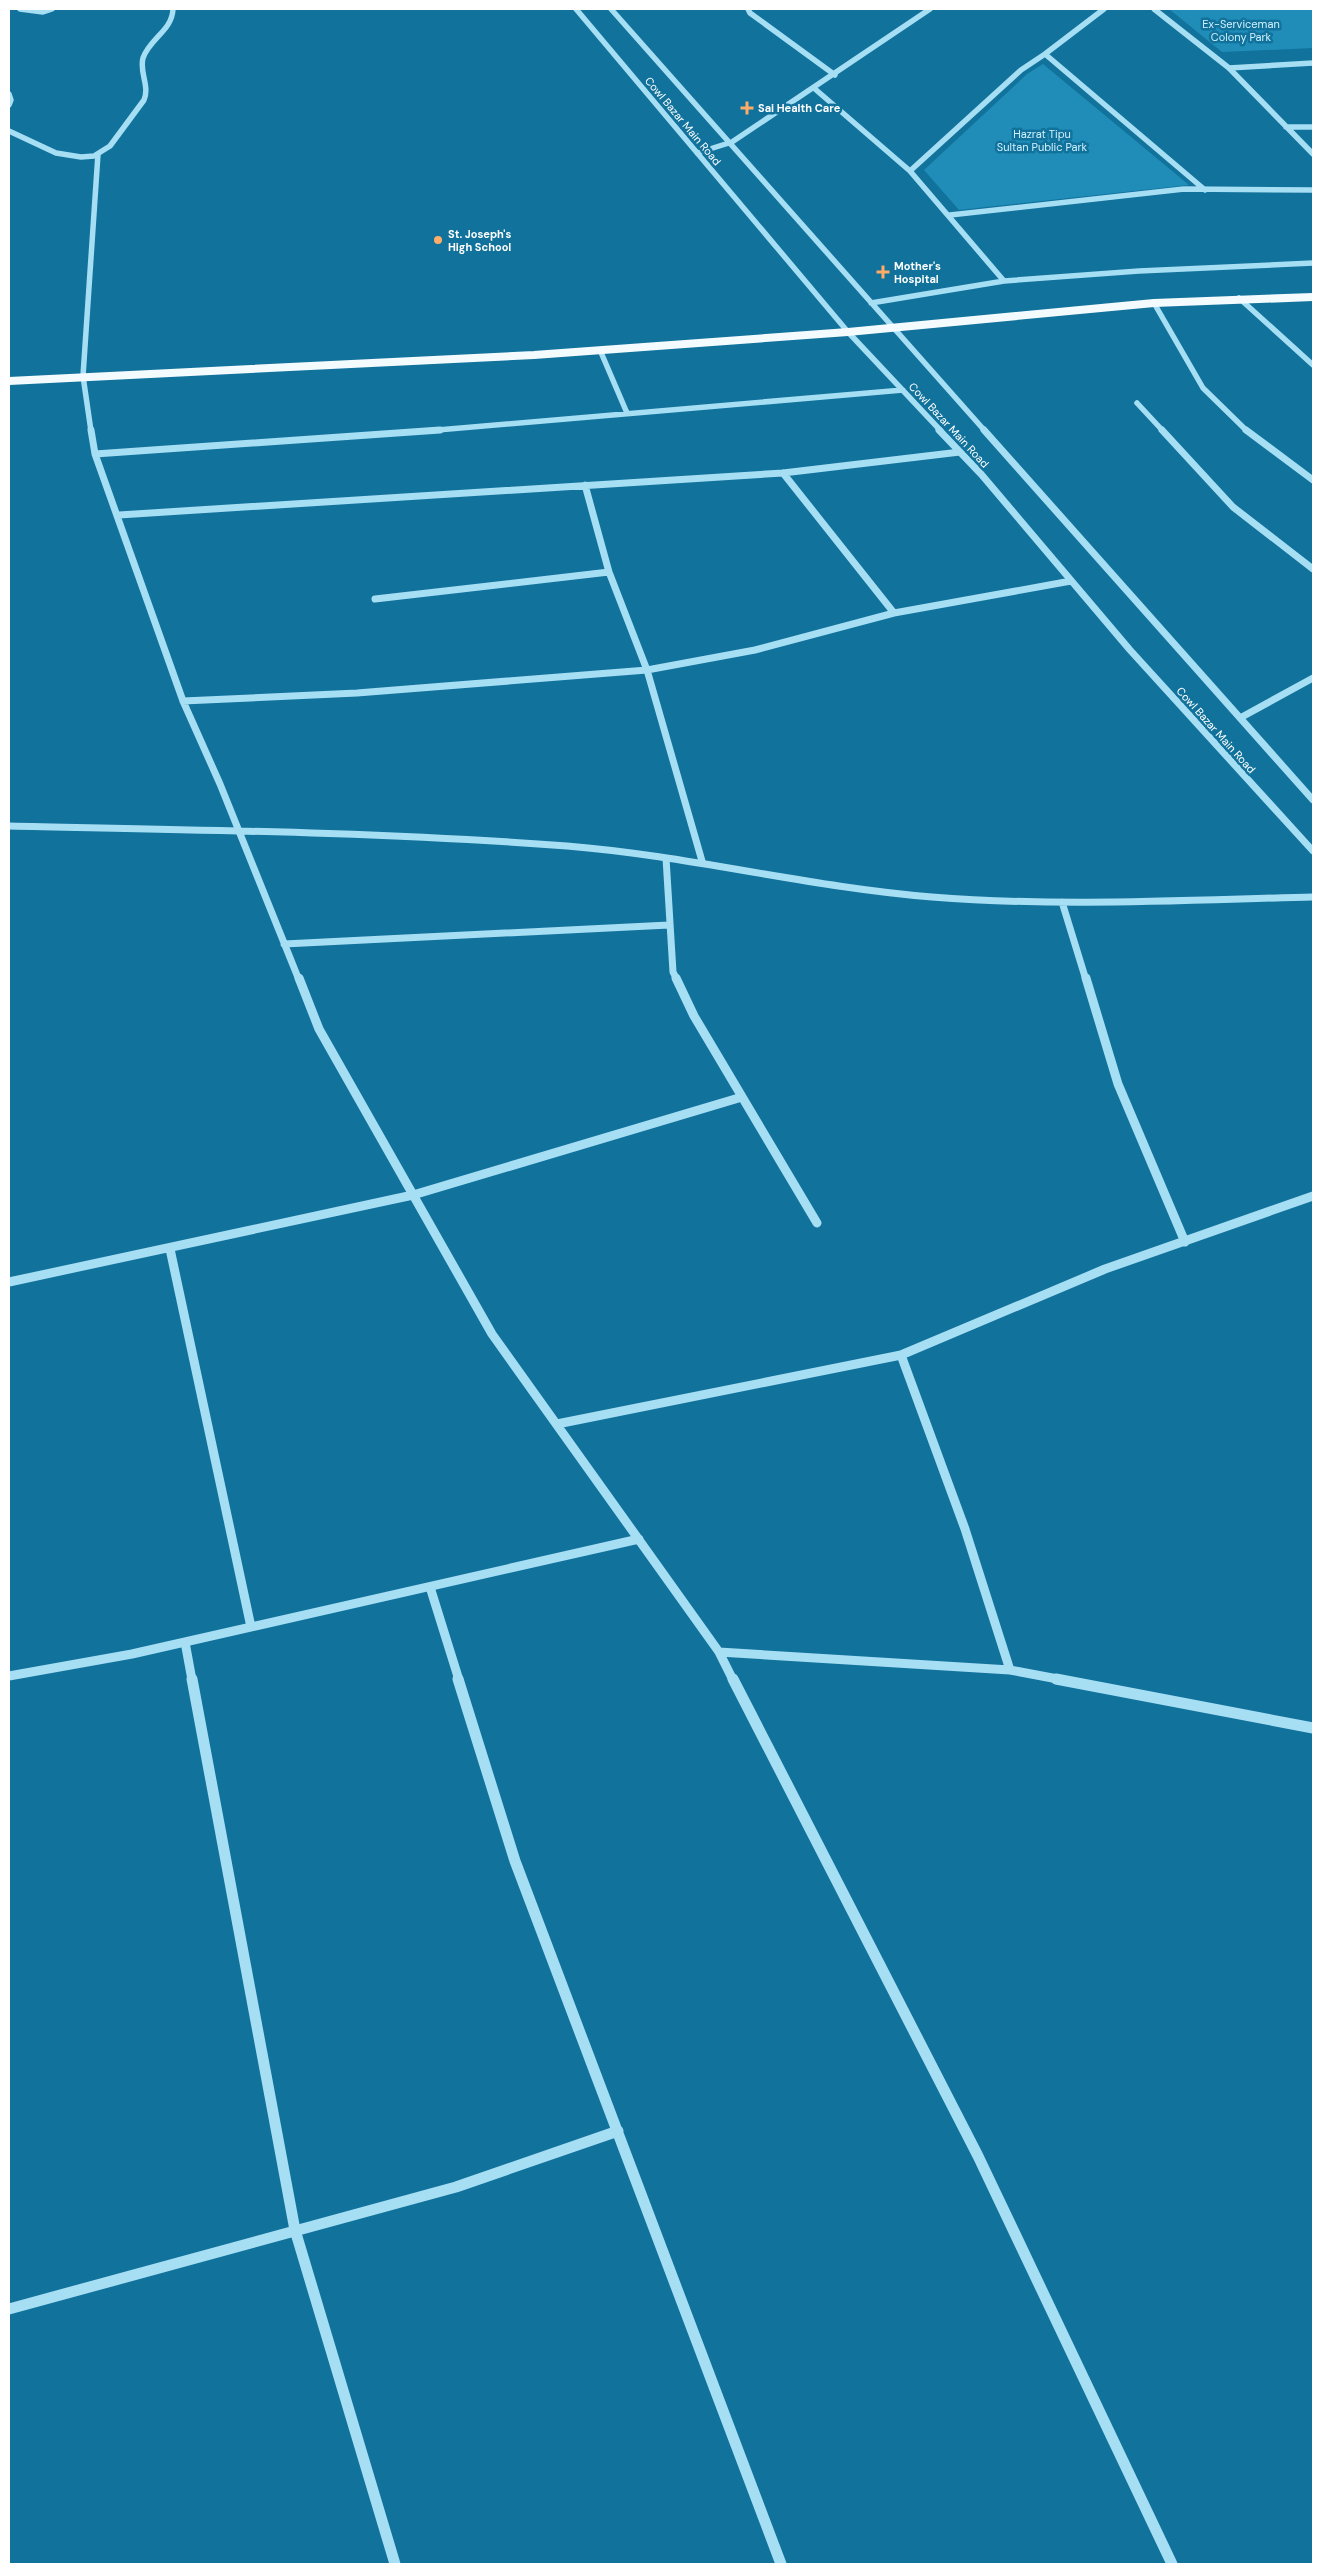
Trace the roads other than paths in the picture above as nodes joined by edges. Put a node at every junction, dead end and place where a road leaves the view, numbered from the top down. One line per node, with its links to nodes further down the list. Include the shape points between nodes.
1 (20, 9): 2 (street, via 43,12)
2 (52, 9)
3 (174, 9): 22 (street, via 167,28 143,58 142,71 148,86 145,99 107,149)
4 (576, 9): 21 (street, Cowl Bazar Main Road)
5 (611, 9): 20 (street)
6 (748, 9): 13 (street)
7 (930, 9): 13 (street)
8 (1104, 9): 10 (street)
9 (1154, 9): 12 (street)
10 (1045, 54): 24 (street, via 1021,70); 25 (street)
11 (1313, 63): 12 (street)
12 (1229, 68): 17 (street)
13 (835, 75): 14 (street)
14 (815, 89): 20 (street); 24 (street)
15 (9, 94): 16 (street)
16 (9, 105)
17 (1286, 127): 18 (street); 23 (street)
18 (1313, 127)
19 (9, 131): 22 (street, via 56,153 70,156)
20 (732, 142): 21 (street); 32 (street)
21 (697, 153): 35 (street, Cowl Bazar Main Road)
22 (98, 154): 38 (street)
23 (1313, 154)
24 (910, 171): 27 (street)
25 (1205, 190): 26 (street); 27 (street)
26 (1313, 190)
27 (950, 215): 29 (street)
28 (1313, 263): 29 (street)
29 (1004, 281): 32 (street)
30 (1313, 297): 31 (main road)
31 (1239, 298): 33 (main road); 37 (street)
32 (871, 303): 34 (street)
33 (1154, 303): 34 (main road); 46 (street, via 1203,388 1245,429)
34 (892, 328): 35 (main road); 57 (street, Cowl Bazar Main Road)
35 (848, 332): 36 (main road); 40 (street, Cowl Bazar Main Road)
36 (600, 350): 38 (main road); 42 (street)
37 (1313, 365)
38 (83, 376): 39 (main road); 44 (street)
39 (9, 381)
40 (903, 390): 42 (street); 43 (street, Cowl Bazar Main Road)
41 (1137, 404): 49 (street, via 1233,507)
42 (628, 413): 44 (street, via 330,439)
43 (960, 452): 45 (street); 51 (street, Cowl Bazar Main Road)
44 (95, 454): 48 (street)
45 (783, 473): 47 (street); 53 (street)
46 (1313, 480)
47 (585, 485): 48 (street); 50 (street)
48 (119, 516): 56 (street)
49 (1313, 569)
50 (609, 572): 52 (street); 54 (street)
51 (1071, 581): 53 (street); 61 (street, Cowl Bazar Main Road)
52 (375, 599)
53 (894, 614): 54 (street, via 755,650)
54 (648, 670): 56 (street, via 357,693); 63 (street)
55 (1313, 678): 57 (street)
56 (184, 701): 60 (street)
57 (1240, 718): 58 (street, Cowl Bazar Main Road)
58 (1313, 800)
59 (9, 826): 60 (street)
60 (237, 830): 62 (street, via 570,846); 67 (street)
61 (1313, 851)
62 (666, 858): 63 (street); 66 (street)
63 (702, 861): 65 (street, via 832,884 931,897)
64 (1313, 897): 65 (street)
65 (1062, 902): 72 (street, via 1118,1084)
66 (669, 925): 67 (street); 68 (street, via 674,972 694,1016)
67 (284, 944): 69 (street, via 319,1029)
68 (742, 1097): 69 (street); 71 (street)
69 (413, 1195): 73 (street); 76 (street, via 492,1334)
70 (1313, 1196): 72 (street)
71 (818, 1223)
72 (1185, 1242): 75 (street, via 1105,1269)
73 (170, 1249): 74 (street); 79 (street)
74 (9, 1282)
75 (901, 1355): 76 (street); 82 (street, via 965,1529)
76 (557, 1424): 77 (street)
77 (639, 1539): 78 (street); 81 (street)
78 (430, 1586): 79 (street); 85 (street, via 515,1861)
79 (251, 1627): 80 (street)
80 (185, 1642): 83 (street); 86 (street)
81 (720, 1652): 82 (street); 90 (street, via 978,2156)
82 (1010, 1670): 84 (street)
83 (9, 1676)
84 (1313, 1728)
85 (618, 2131): 86 (street, via 456,2187); 89 (street)
86 (295, 2230): 87 (street); 88 (street)
87 (9, 2309)
88 (395, 2564)
89 (782, 2564)
90 (1172, 2564)

